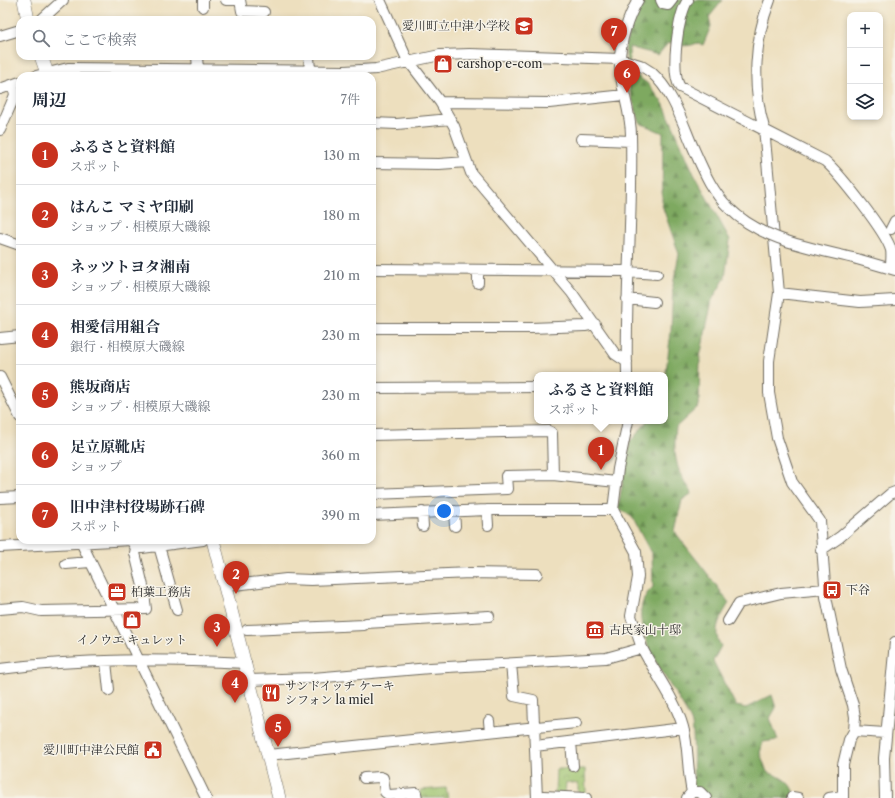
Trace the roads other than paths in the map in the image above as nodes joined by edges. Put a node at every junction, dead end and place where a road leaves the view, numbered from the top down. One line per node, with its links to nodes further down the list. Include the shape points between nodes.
1 (24, 0): 12 (main road)
2 (63, 0): 13 (street)
3 (226, 0): 4 (street)
4 (240, 0): 11 (street, via 242,15)
5 (380, 0): 20 (street)
6 (638, 0): 16 (street, via 626,29)
7 (661, 0): 8 (street, via 663,4 668,5)
8 (672, 0)
9 (688, 0): 36 (street, via 680,24 675,77 677,83 680,87 755,126)
10 (770, 0): 36 (street, via 757,61 757,91)
11 (264, 12)
12 (27, 16)
13 (45, 16)
14 (16, 31): 15 (street)
15 (0, 36)
16 (620, 59): 20 (street, via 470,54 440,55); 32 (street); 47 (street, bridge, via 640,65 663,83 702,168 728,208 764,232 782,239)
17 (42, 60): 22 (main road)
18 (197, 60): 21 (street)
19 (308, 60): 27 (street)
20 (410, 62): 28 (street); 33 (street)
21 (198, 70): 25 (street); 26 (street)
22 (44, 72)
23 (54, 72): 24 (street, via 68,68)
24 (151, 72)
25 (181, 72)
26 (233, 72)
27 (305, 72)
28 (355, 72)
29 (16, 83): 31 (street)
30 (16, 87): 37 (street)
31 (0, 89)
32 (624, 95): 33 (street, via 549,103); 39 (street)
33 (440, 102): 34 (street)
34 (450, 119): 35 (street, via 397,124); 40 (street)
35 (376, 123)
36 (764, 128): 47 (street, via 825,161 834,169 878,227 889,246 891,266); 51 (street)
37 (0, 130)
38 (586, 141): 39 (street)
39 (631, 141): 48 (street)
40 (467, 162): 41 (street); 46 (street, via 483,188)
41 (376, 163)
42 (0, 238): 43 (street)
43 (16, 244)
44 (376, 269): 45 (street)
45 (478, 270): 46 (street); 50 (street)
46 (552, 270): 48 (street); 55 (street)
47 (895, 270)
48 (628, 272): 49 (street); 52 (street)
49 (655, 275)
50 (478, 283)
51 (779, 293): 53 (street, via 860,302); 89 (street, via 769,361 769,394 777,438 792,482 820,521)
52 (627, 299): 54 (street); 59 (street)
53 (895, 300)
54 (654, 302)
55 (595, 324): 56 (street, via 531,328); 59 (street, via 615,354)
56 (376, 328)
57 (16, 336): 58 (street)
58 (0, 338)
59 (627, 362): 60 (street)
60 (627, 372)
61 (0, 377): 64 (street)
62 (534, 387): 63 (street, via 447,382)
63 (376, 388)
64 (16, 409)
65 (627, 424): 68 (street)
66 (376, 435): 67 (street, via 549,432 552,433)
67 (553, 475): 68 (street); 70 (street, via 506,476 507,489)
68 (616, 482): 74 (street)
69 (895, 492): 89 (street)
70 (376, 494)
71 (16, 497): 72 (street)
72 (0, 498)
73 (487, 510): 74 (street); 75 (street); 78 (street)
74 (613, 510): 102 (street, via 636,552 638,577 630,616)
75 (454, 511): 76 (street); 80 (street)
76 (422, 512): 77 (street); 79 (street)
77 (376, 515)
78 (488, 525)
79 (423, 526)
80 (455, 526)
81 (50, 544): 87 (street)
82 (81, 544): 90 (street)
83 (134, 544): 88 (street)
84 (173, 544): 86 (street)
85 (214, 544): 93 (main road)
86 (158, 546): 88 (street); 97 (street)
87 (0, 547)
88 (136, 548): 95 (street, via 146,609)
89 (821, 550): 94 (street)
90 (90, 562): 91 (street); 95 (street)
91 (66, 564)
92 (537, 574): 93 (street, via 470,573 299,582 286,579)
93 (225, 586): 105 (main road)
94 (825, 589): 99 (street, via 781,593 739,603); 114 (street, via 841,669 853,705)
95 (113, 609): 96 (street, via 41,611 23,607); 103 (street)
96 (0, 610)
97 (177, 610)
98 (489, 616): 100 (street, via 448,615 364,624)
99 (728, 621)
100 (247, 630)
101 (895, 642): 116 (street)
102 (642, 648): 106 (street, via 606,658); 113 (street, via 662,681)
103 (140, 661): 104 (street); 105 (street); 125 (street)
104 (106, 662): 107 (street); 109 (street)
105 (246, 663): 108 (main road)
106 (511, 664): 108 (street); 112 (street, via 514,696 533,700)
107 (0, 669)
108 (249, 680): 119 (main road)
109 (109, 690)
110 (489, 721): 115 (street)
111 (576, 723): 112 (street)
112 (533, 728): 115 (street); 118 (street)
113 (683, 728): 117 (street); 123 (street)
114 (854, 731): 116 (street); 124 (street, via 843,765)
115 (490, 732): 119 (street)
116 (885, 733): 131 (street)
117 (571, 742): 118 (street); 120 (street)
118 (536, 746): 127 (street)
119 (268, 755): 126 (main road)
120 (573, 766)
121 (364, 778): 122 (street, via 383,778 385,792 389,795)
122 (419, 793)
123 (690, 795): 129 (street, via 700,792)
124 (842, 797): 130 (street)
125 (206, 798)
126 (279, 798)
127 (537, 798): 128 (street)
128 (586, 798)
129 (706, 798)
130 (829, 798)
131 (885, 798)

